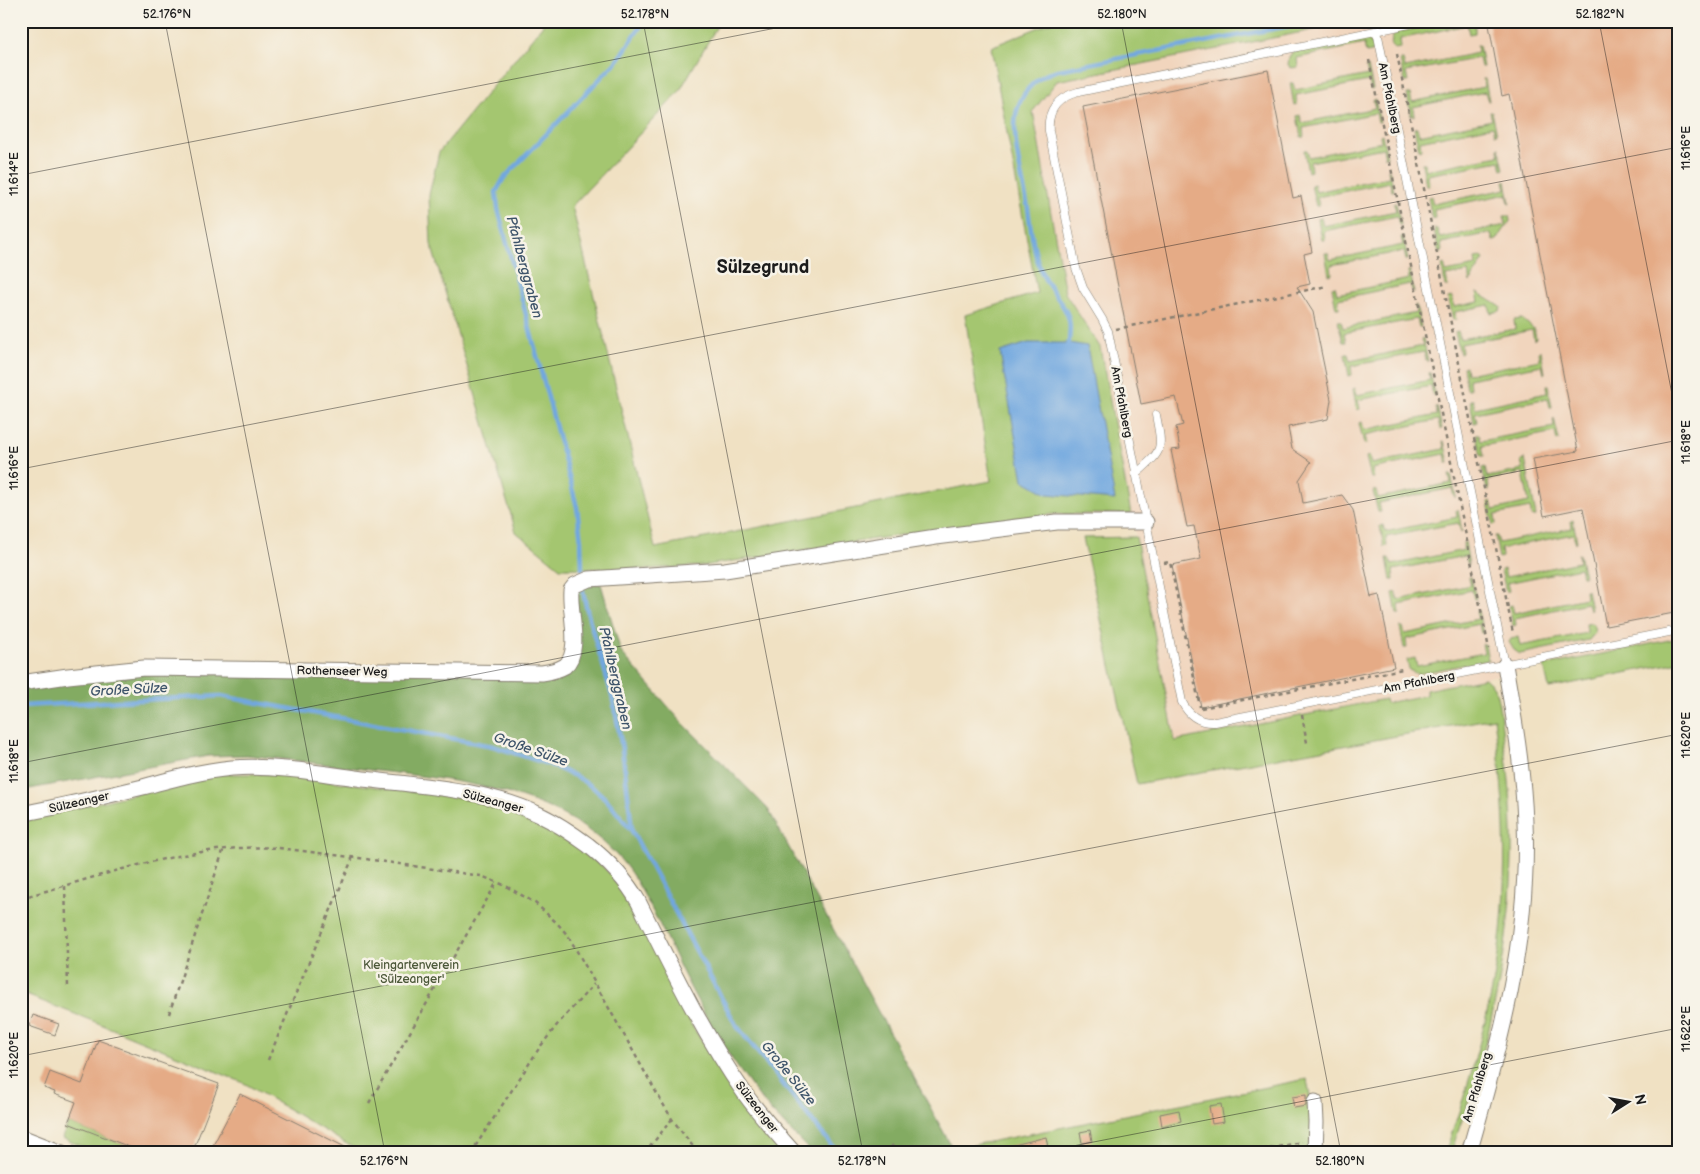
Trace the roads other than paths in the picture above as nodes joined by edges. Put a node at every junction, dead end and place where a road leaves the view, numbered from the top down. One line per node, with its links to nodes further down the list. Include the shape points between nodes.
1 (1424, 21): 2 (lane, Am Pfahlberg)
2 (1377, 30): 4 (lane, Am Pfahlberg, via 1085,90 1070,94 1054,106 1049,118 1049,131 1076,268 1086,295 1108,330); 7 (lane, Am Pfahlberg)
3 (1156, 416): 4 (lane, via 1160,448)
4 (1136, 474): 5 (lane, Am Pfahlberg)
5 (1146, 522): 7 (lane, Am Pfahlberg, via 1181,697 1194,718 1216,722); 8 (street, Rothenseer Weg, via 1041,523 725,570 588,580 571,590 574,646 571,659 562,668 542,673 144,668)
6 (1679, 630): 7 (lane, Am Pfahlberg)
7 (1499, 666): 15 (street, Am Pfahlberg, via 1519,752 1524,792 1523,902 1507,1013)
8 (21, 683)
9 (21, 814): 14 (street, Sülzeanger, via 196,773 246,767 454,790 540,815 597,852 627,883 714,1047 754,1106)
10 (1315, 1102): 12 (street)
11 (21, 1137): 13 (street)
12 (1316, 1146)
13 (62, 1153)
14 (794, 1153)
15 (1469, 1153)

